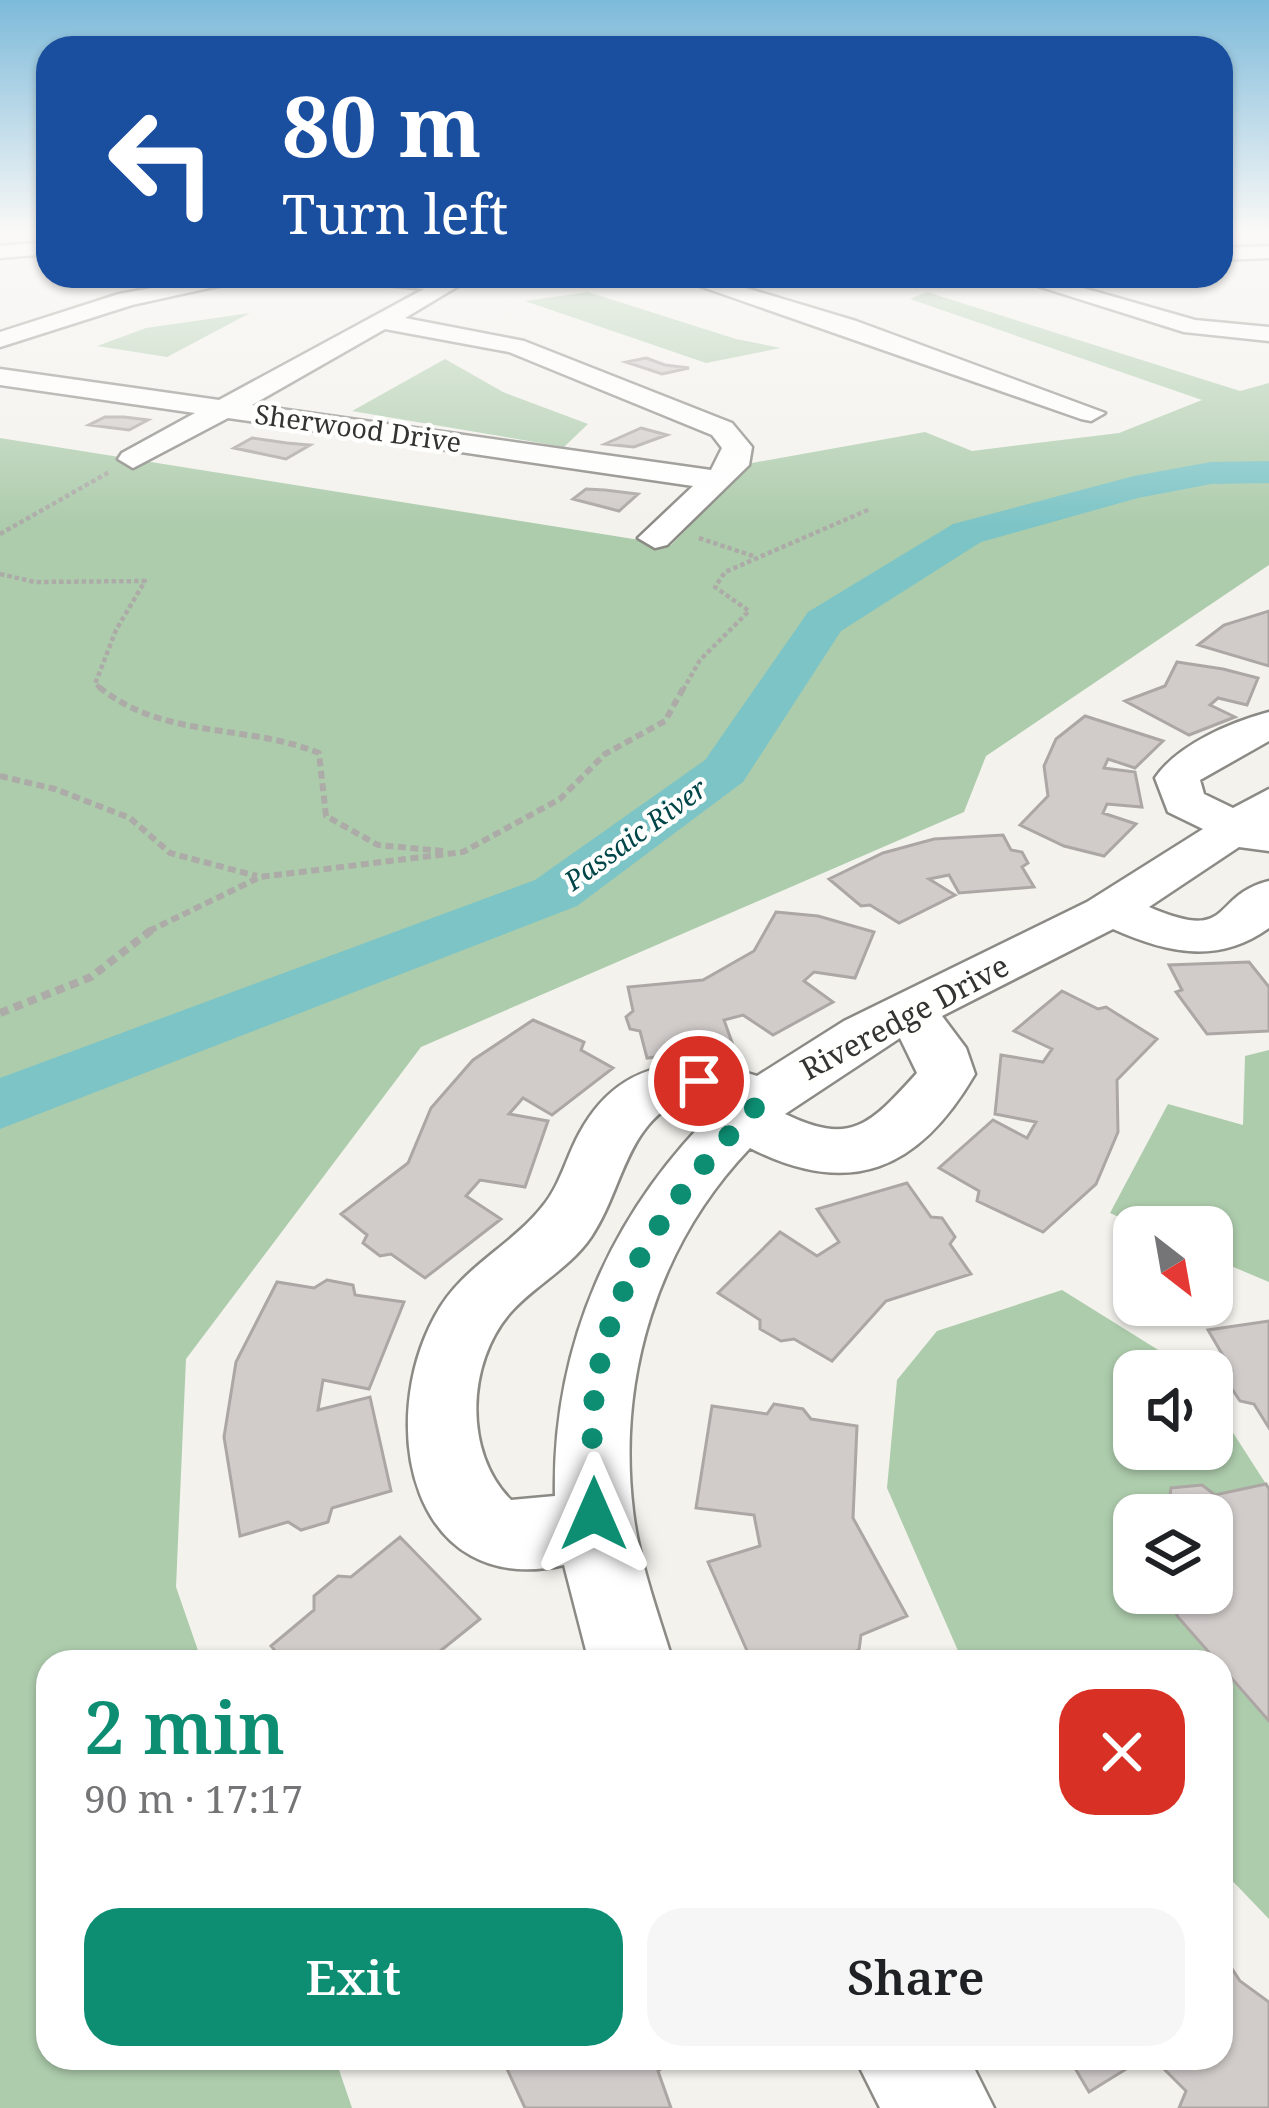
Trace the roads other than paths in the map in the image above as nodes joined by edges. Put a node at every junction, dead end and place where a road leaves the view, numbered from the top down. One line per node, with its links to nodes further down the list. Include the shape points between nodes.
1 (36, 328): 7 (street)
2 (373, 328): 9 (street)
3 (427, 328): 12 (street, via 486,337 702,418 736,447 734,465)
4 (852, 328): 10 (street)
5 (1208, 328): 6 (street)
6 (1269, 334)
7 (0, 340)
8 (0, 377): 9 (street, Sherwood Drive)
9 (229, 410): 11 (street); 12 (street, Sherwood Drive)
10 (1091, 413)
11 (133, 459)
12 (716, 480): 13 (street)
13 (659, 534)
14 (1269, 725): 15 (street, via 1178,778 1184,802)
15 (1258, 824): 17 (street, Riveredge Drive)
16 (1269, 896): 17 (street, via 1226,934 1199,940 1169,936)
17 (1110, 908): 18 (street, Riveredge Drive)
18 (909, 1012): 19 (street, Riveredge Drive, via 847,1042); 19 (street, via 938,1048 946,1074 880,1143 820,1156)
19 (753, 1110): 20 (street, Riveredge Drive, via 673,1199 618,1298 593,1409); 20 (street, via 699,1081 676,1081 633,1102 599,1147 567,1221 476,1306 442,1376 443,1448 475,1517 498,1533)
20 (596, 1522): 21 (street, Riveredge Drive)
21 (629, 1650)
22 (915, 2070): 23 (street)
23 (942, 2108)

